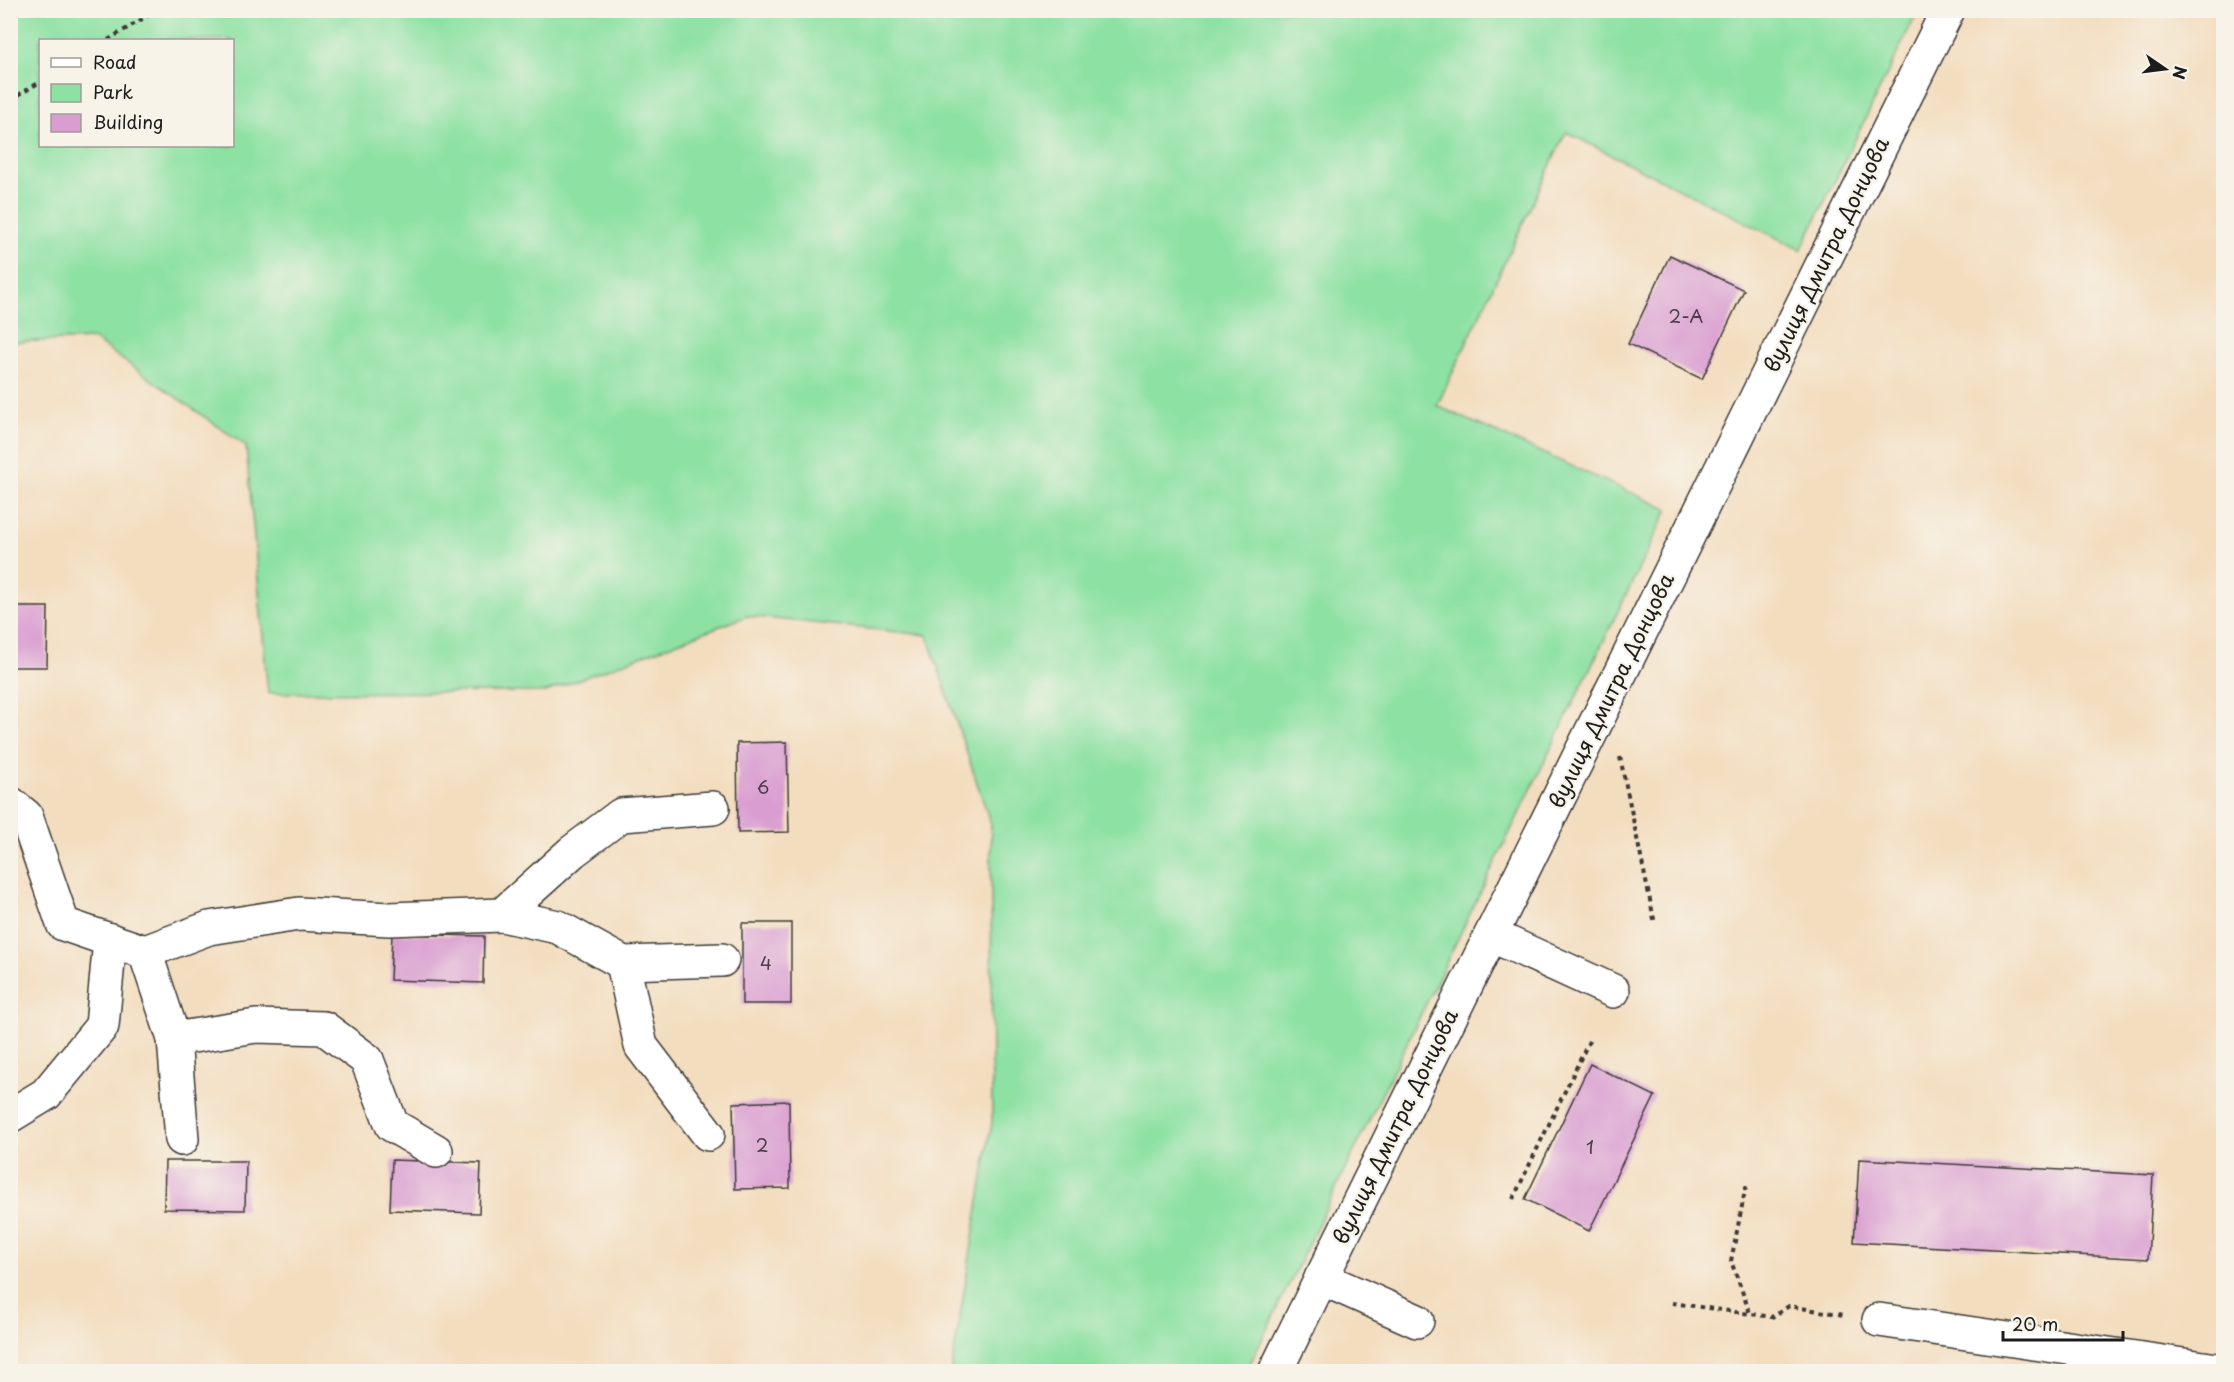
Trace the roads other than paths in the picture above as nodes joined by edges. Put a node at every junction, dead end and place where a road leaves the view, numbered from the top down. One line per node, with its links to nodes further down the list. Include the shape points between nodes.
1 (1948, 10): 5 (street, вулиця Дмитра Донцова)
2 (10, 804): 6 (street, via 26,816 63,924)
3 (713, 808): 4 (street, via 621,814)
4 (502, 915): 7 (street, via 388,919 299,914 210,928); 9 (street, via 558,927)
5 (1491, 935): 10 (street); 16 (street, вулиця Дмитра Донцова)
6 (110, 940): 7 (street); 12 (street, via 102,1026 46,1094)
7 (145, 952): 11 (street)
8 (722, 960): 9 (street)
9 (623, 963): 13 (street, via 641,1046)
10 (1613, 991)
11 (174, 1039): 14 (street); 15 (street, via 256,1026 324,1028 367,1060 392,1125)
12 (10, 1116)
13 (708, 1134)
14 (182, 1138)
15 (436, 1151)
16 (1321, 1278): 18 (street); 19 (street, вулиця Дмитра Донцова)
17 (1879, 1320): 20 (street)
18 (1417, 1321)
19 (1275, 1371)
20 (2223, 1371)

